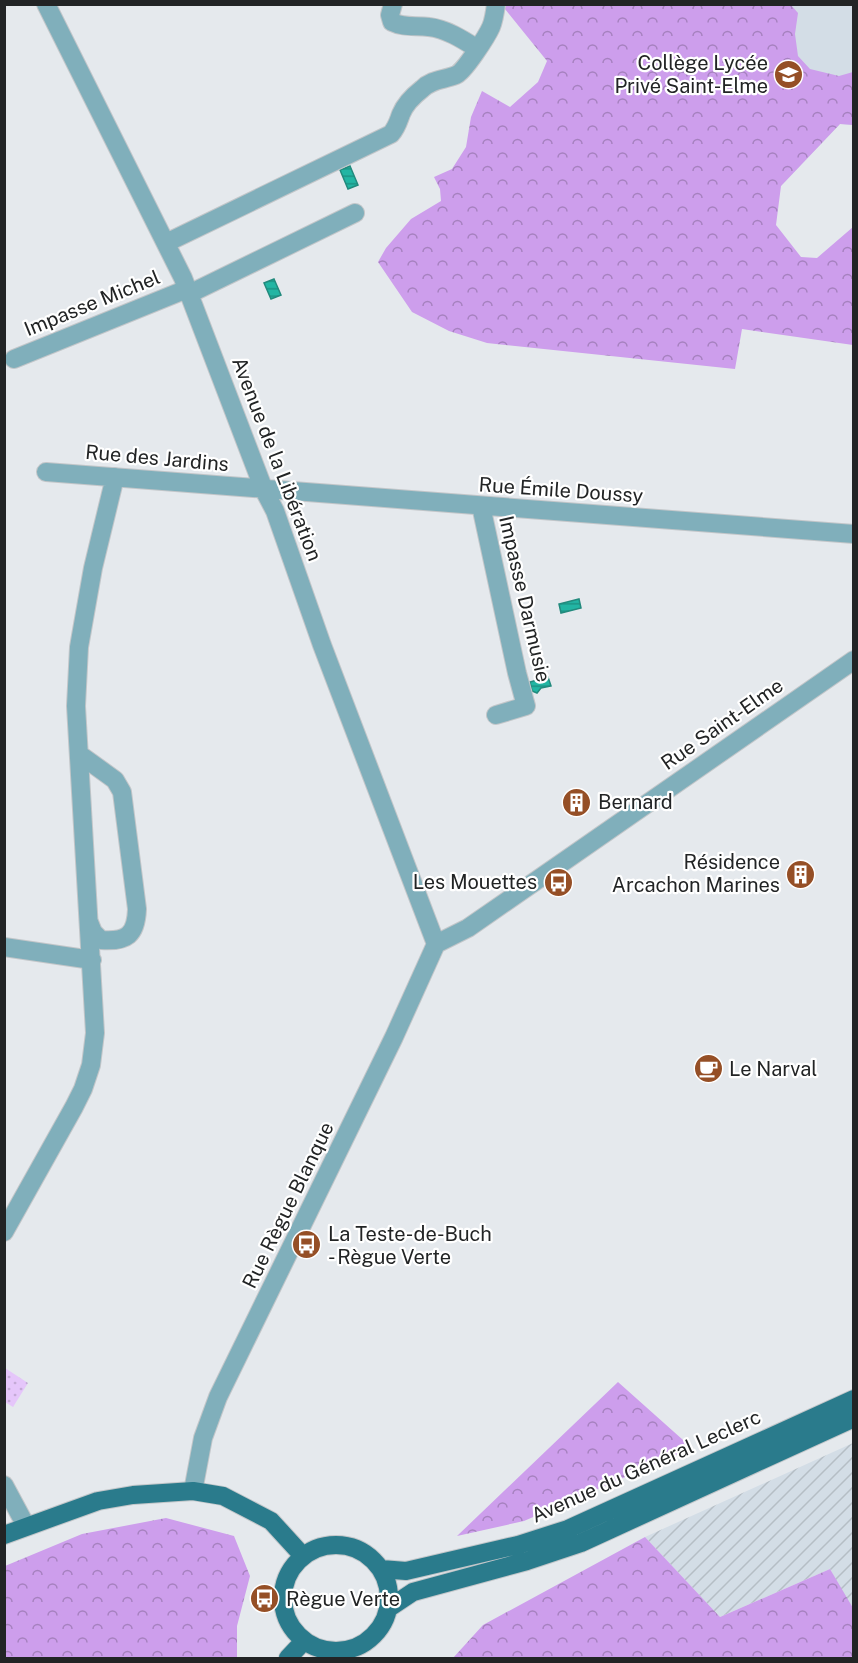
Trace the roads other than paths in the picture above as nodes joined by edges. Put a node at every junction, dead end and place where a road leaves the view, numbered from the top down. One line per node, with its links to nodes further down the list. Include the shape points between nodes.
1 (46, 4): 6 (street, Avenue de la Libération)
2 (393, 4): 4 (street, via 392,22 432,27)
3 (496, 4): 4 (street, via 490,29)
4 (476, 48): 6 (street, via 467,67 458,75 424,86 409,101 391,134)
5 (355, 213): 7 (street, Impasse Michel)
6 (166, 243): 7 (street, Avenue de la Libération)
7 (188, 292): 8 (street, Impasse Michel); 11 (street, Avenue de la Libération)
8 (14, 359)
9 (46, 472): 10 (street, Rue des Jardins)
10 (115, 477): 11 (street, Rue des Jardins); 16 (street, via 79,647 76,706)
11 (264, 490): 12 (street, Rue Émile Doussy); 18 (street, Avenue de la Libération)
12 (481, 506): 13 (street, Rue Émile Doussy); 15 (street, Impasse Darmusie, via 526,706)
13 (854, 534)
14 (854, 660): 18 (street, Rue Saint-Elme, via 468,928)
15 (496, 715)
16 (80, 754): 17 (street); 17 (street, via 115,780 122,792 136,909 136,926 126,937 115,941 100,940)
17 (89, 922): 20 (street)
18 (436, 944): 25 (street, Rue Règue Blanque, via 218,1397 203,1438)
19 (4, 947): 20 (street)
20 (92, 960): 21 (street, via 95,1033 91,1065 74,1107)
21 (4, 1232)
22 (854, 1399): 29 (main road, Avenue du Général Leclerc, via 568,1528 518,1545 406,1571)
23 (854, 1418): 30 (main road, Avenue du Général Leclerc, via 581,1543 412,1592)
24 (4, 1485): 26 (street)
25 (193, 1491): 26 (main road, via 98,1501); 28 (main road, via 223,1496 271,1521)
26 (26, 1526): 27 (main road)
27 (4, 1535)
28 (303, 1556): 29 (main road, via 330,1545 345,1546 371,1558); 31 (main road, via 292,1568 283,1599 286,1615)
29 (381, 1569): 30 (main road, via 388,1587)
30 (389, 1608): 31 (main road, via 383,1625 356,1648 320,1649)
31 (304, 1641): 32 (main road)
32 (288, 1659)

